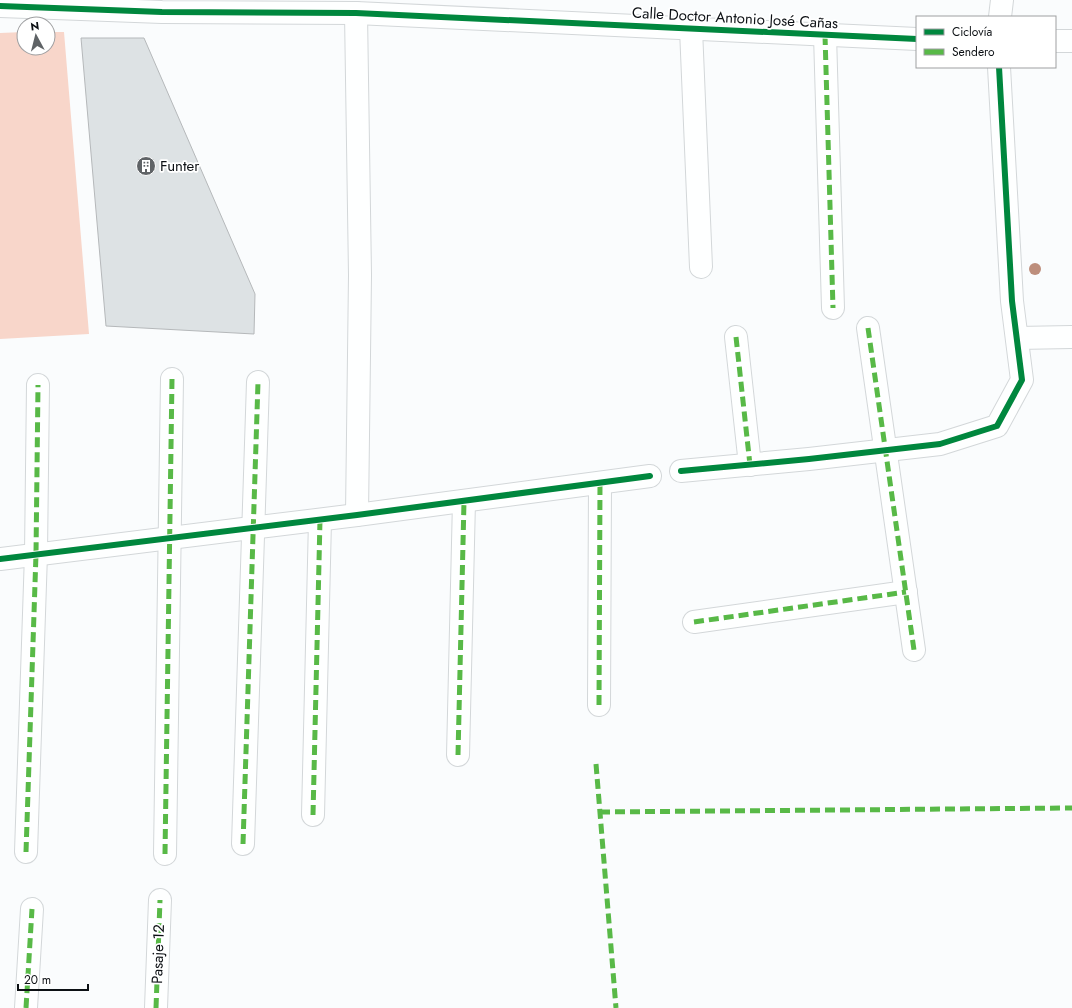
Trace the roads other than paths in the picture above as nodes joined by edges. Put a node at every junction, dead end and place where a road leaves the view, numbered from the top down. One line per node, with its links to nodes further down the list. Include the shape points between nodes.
1 (1002, 0): 4 (street)
2 (0, 6): 3 (street, Calle Doctor Antonio José Cañas, via 162,12)
3 (351, 6): 5 (street, Calle Doctor Antonio José Cañas); 26 (street, via 360,275)
4 (1000, 16)
5 (691, 29): 6 (street, Calle Doctor Antonio José Cañas); 11 (street)
6 (825, 35): 7 (street, Calle Doctor Antonio José Cañas); 12 (street)
7 (916, 39)
8 (1072, 40): 9 (street)
9 (1056, 41)
10 (999, 68): 16 (street, via 1012,301)
11 (701, 267)
12 (833, 308)
13 (868, 328): 20 (street)
14 (736, 337): 21 (street)
15 (1072, 337): 16 (street)
16 (1017, 338): 20 (street, via 1022,380 997,426 940,444)
17 (172, 379): 29 (street)
18 (258, 382): 28 (street)
19 (38, 385): 30 (street)
20 (886, 450): 21 (street); 32 (street)
21 (750, 465): 22 (street)
22 (681, 471)
23 (650, 476): 24 (street)
24 (600, 483): 25 (street); 35 (street)
25 (464, 501): 26 (street); 36 (street)
26 (357, 515): 27 (street)
27 (320, 520): 28 (street); 37 (street)
28 (253, 528): 29 (street); 38 (street)
29 (169, 538): 30 (street); 40 (street)
30 (36, 554): 31 (street); 39 (street)
31 (0, 559)
32 (906, 592): 33 (street); 34 (street)
33 (694, 622)
34 (914, 650)
35 (599, 705)
36 (458, 755)
37 (313, 815)
38 (243, 844)
39 (26, 852)
40 (165, 854)
41 (160, 900): 44 (street, Pasaje 12)
42 (32, 910): 43 (street)
43 (26, 1008)
44 (156, 1008)

